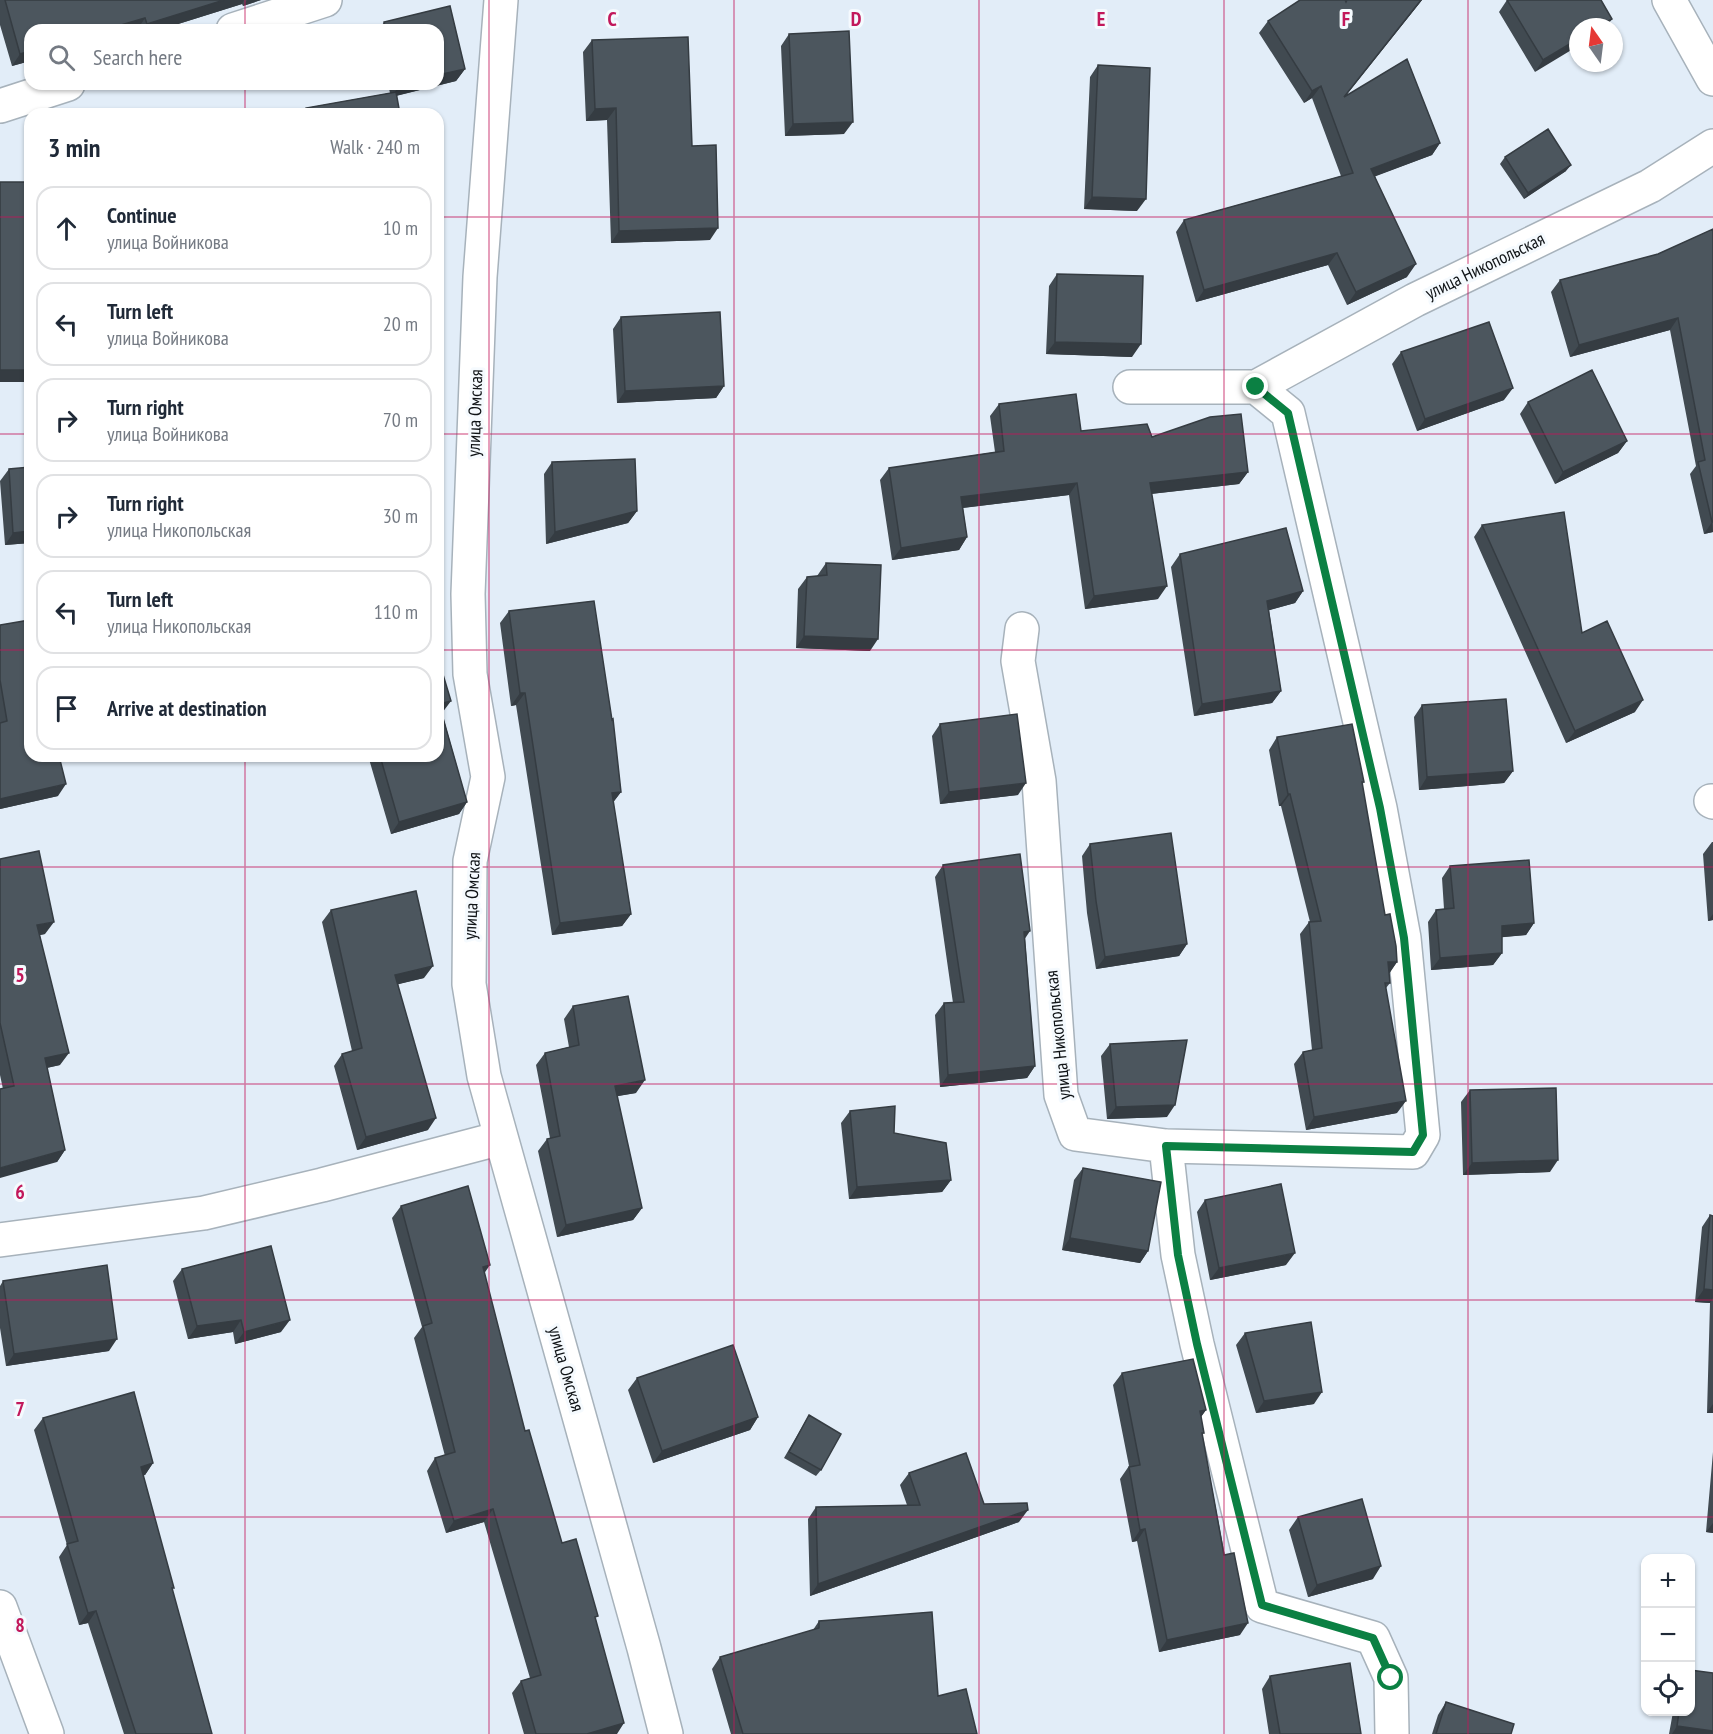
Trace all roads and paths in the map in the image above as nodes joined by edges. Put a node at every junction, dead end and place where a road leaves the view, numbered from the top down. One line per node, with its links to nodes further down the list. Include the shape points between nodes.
1 (325, 0): 4 (street)
2 (501, 0): 12 (street, улица Омская, via 480,277 468,594 470,674 488,777 470,861 469,984 484,1076)
3 (1669, 0): 5 (street)
4 (251, 24)
5 (1713, 78)
6 (49, 90): 7 (street)
7 (0, 106)
8 (1713, 146): 10 (street, улица Никопольская, via 1650,186 1415,300)
9 (1130, 387): 10 (street, улица Никопольская)
10 (1256, 387): 13 (street, улица Никопольская, via 1288,413 1380,808 1404,938 1423,1135 1413,1152)
11 (1022, 629): 13 (street, улица Никопольская, via 1018,661 1039,781 1060,1095 1075,1134)
12 (501, 1138): 14 (street, via 204,1212); 17 (street, улица Омская)
13 (1166, 1146): 18 (street, via 1178,1255 1262,1605 1373,1638 1391,1678)
14 (0, 1240)
15 (0, 1607): 16 (street)
16 (47, 1734)
17 (666, 1734)
18 (1392, 1734)

